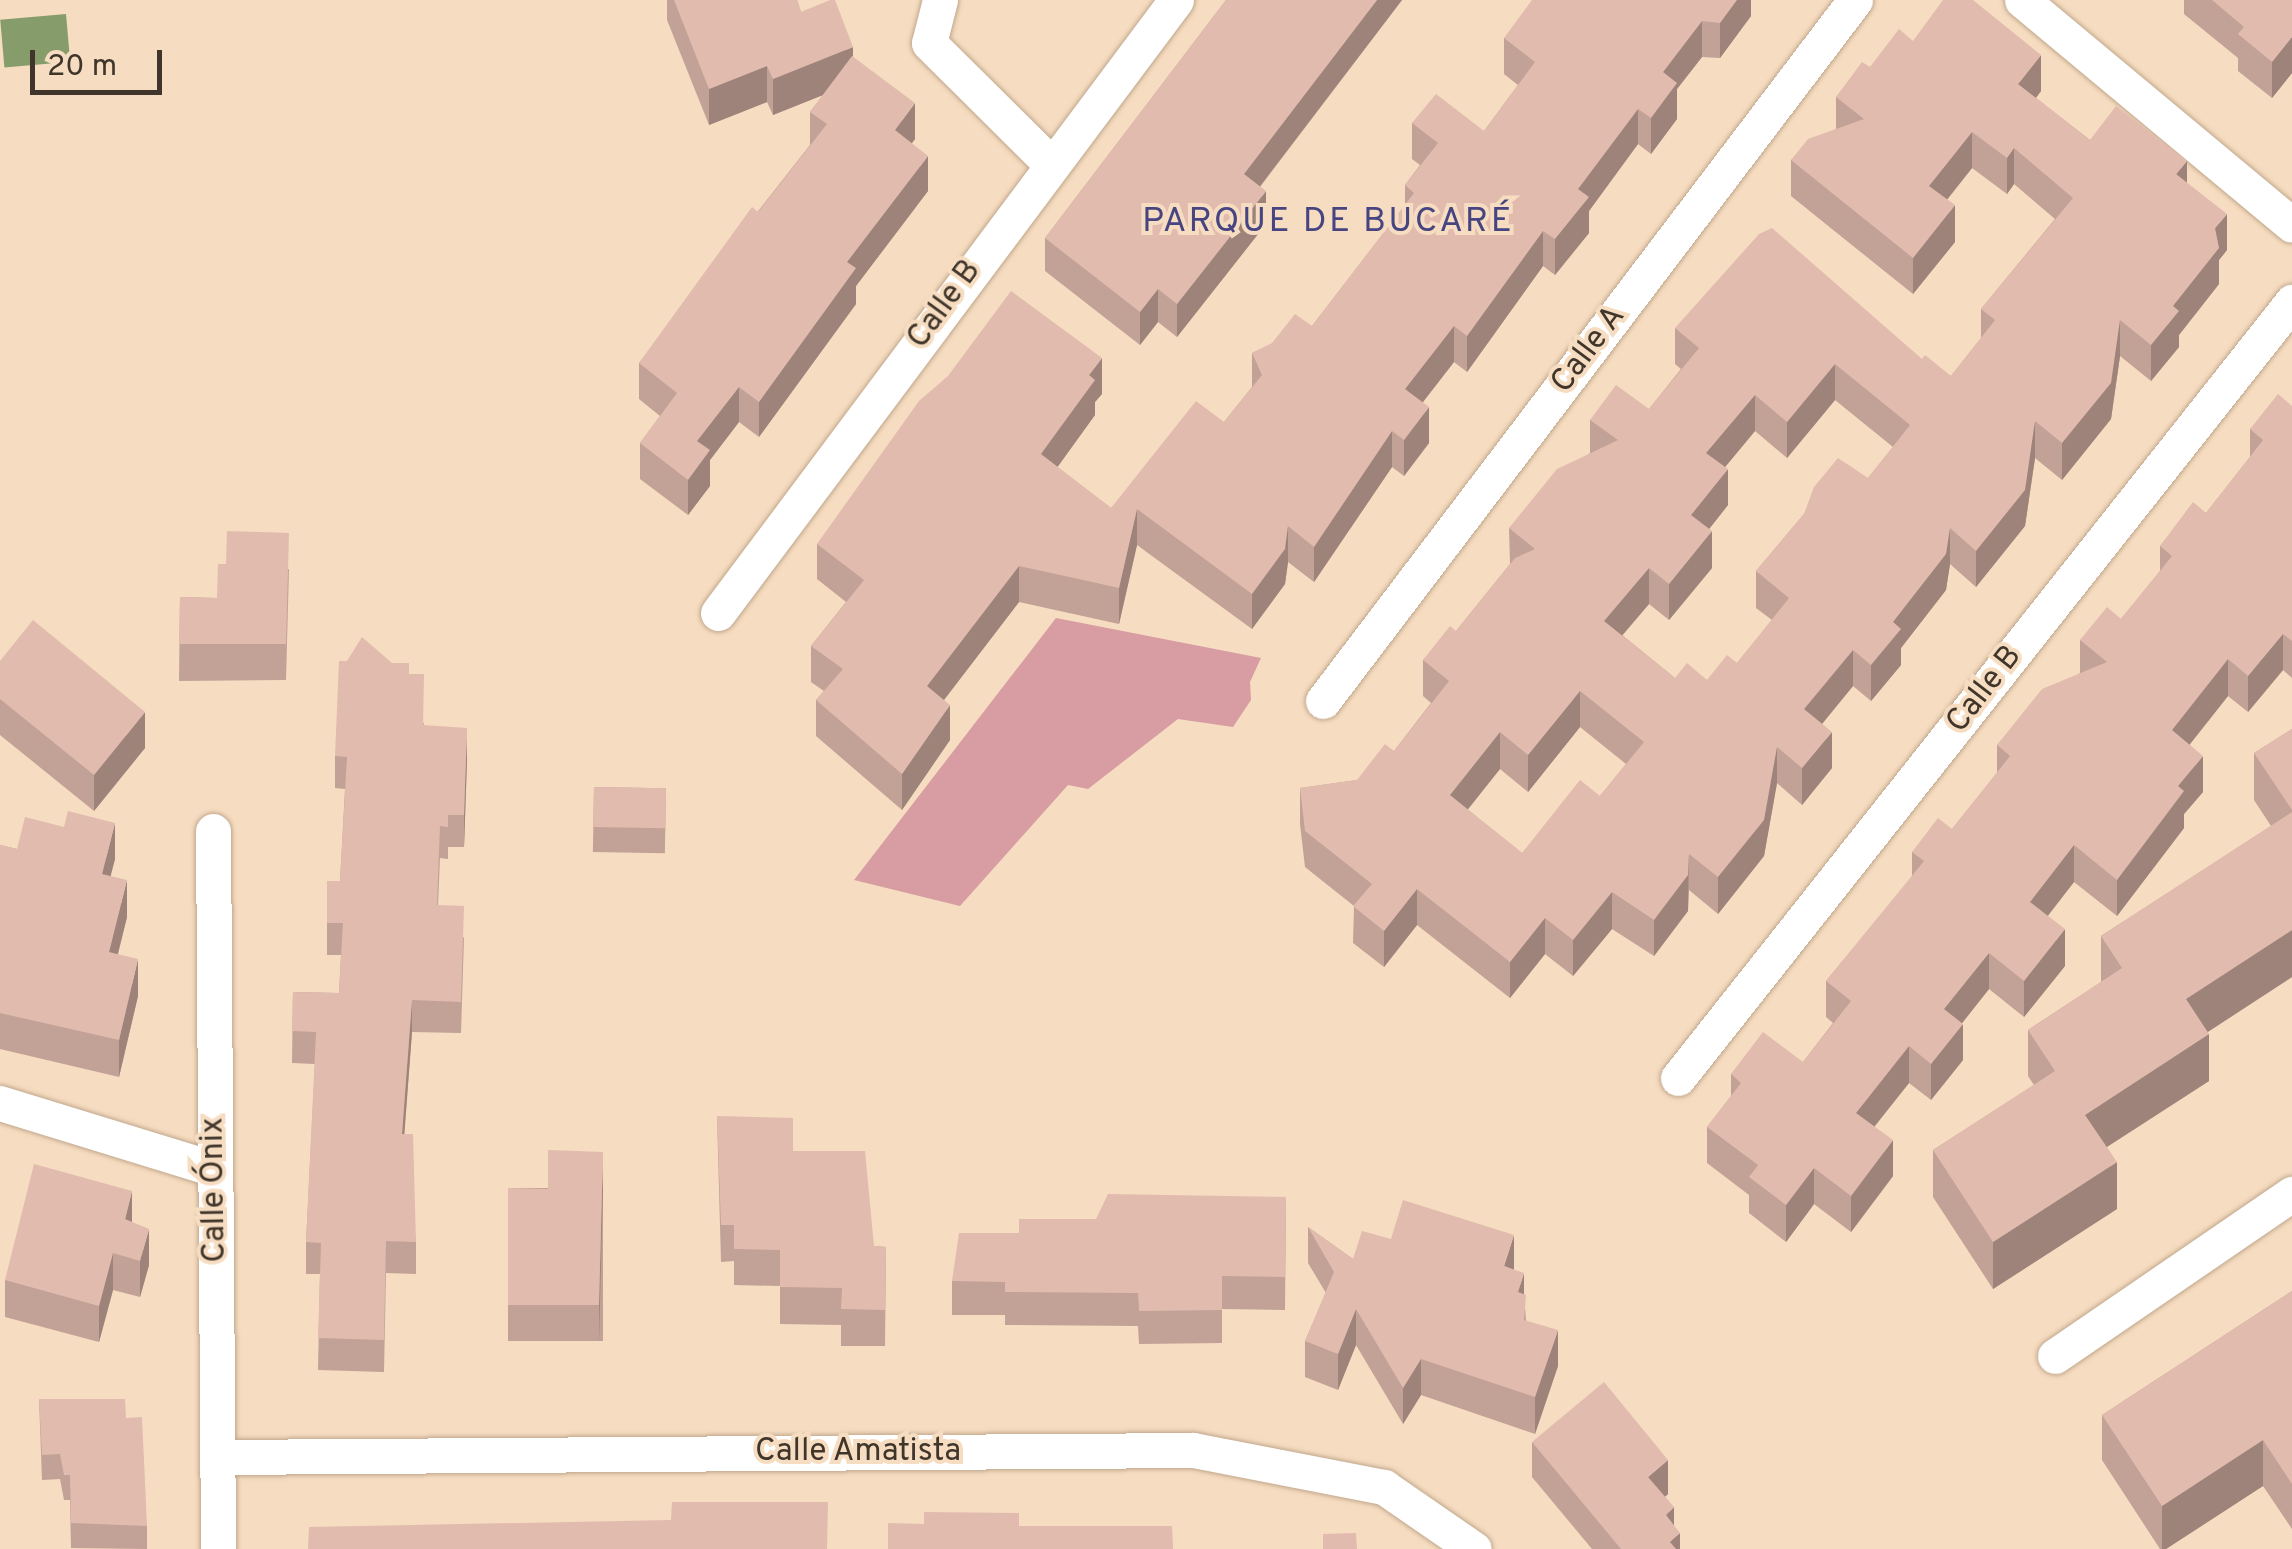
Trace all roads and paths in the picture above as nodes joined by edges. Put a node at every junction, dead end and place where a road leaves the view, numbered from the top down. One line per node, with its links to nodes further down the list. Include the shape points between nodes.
1 (940, 0): 5 (street, via 929,43)
2 (1176, 0): 5 (street, Calle B)
3 (1855, 0): 9 (street, Calle A)
4 (2022, 0): 6 (street)
5 (1050, 163): 8 (street, Calle B)
6 (2292, 225)
7 (2292, 302): 11 (street, Calle B)
8 (718, 613)
9 (1323, 700)
10 (214, 831): 13 (street, Calle Ónix)
11 (1678, 1078)
12 (0, 1103): 13 (street)
13 (214, 1169): 16 (street, Calle Ónix)
14 (2292, 1194): 15 (street)
15 (2056, 1356)
16 (218, 1457): 17 (street, Calle Ónix); 18 (street, Calle Amatista, via 1193,1450 1384,1487)
17 (218, 1549)
18 (1474, 1549)

